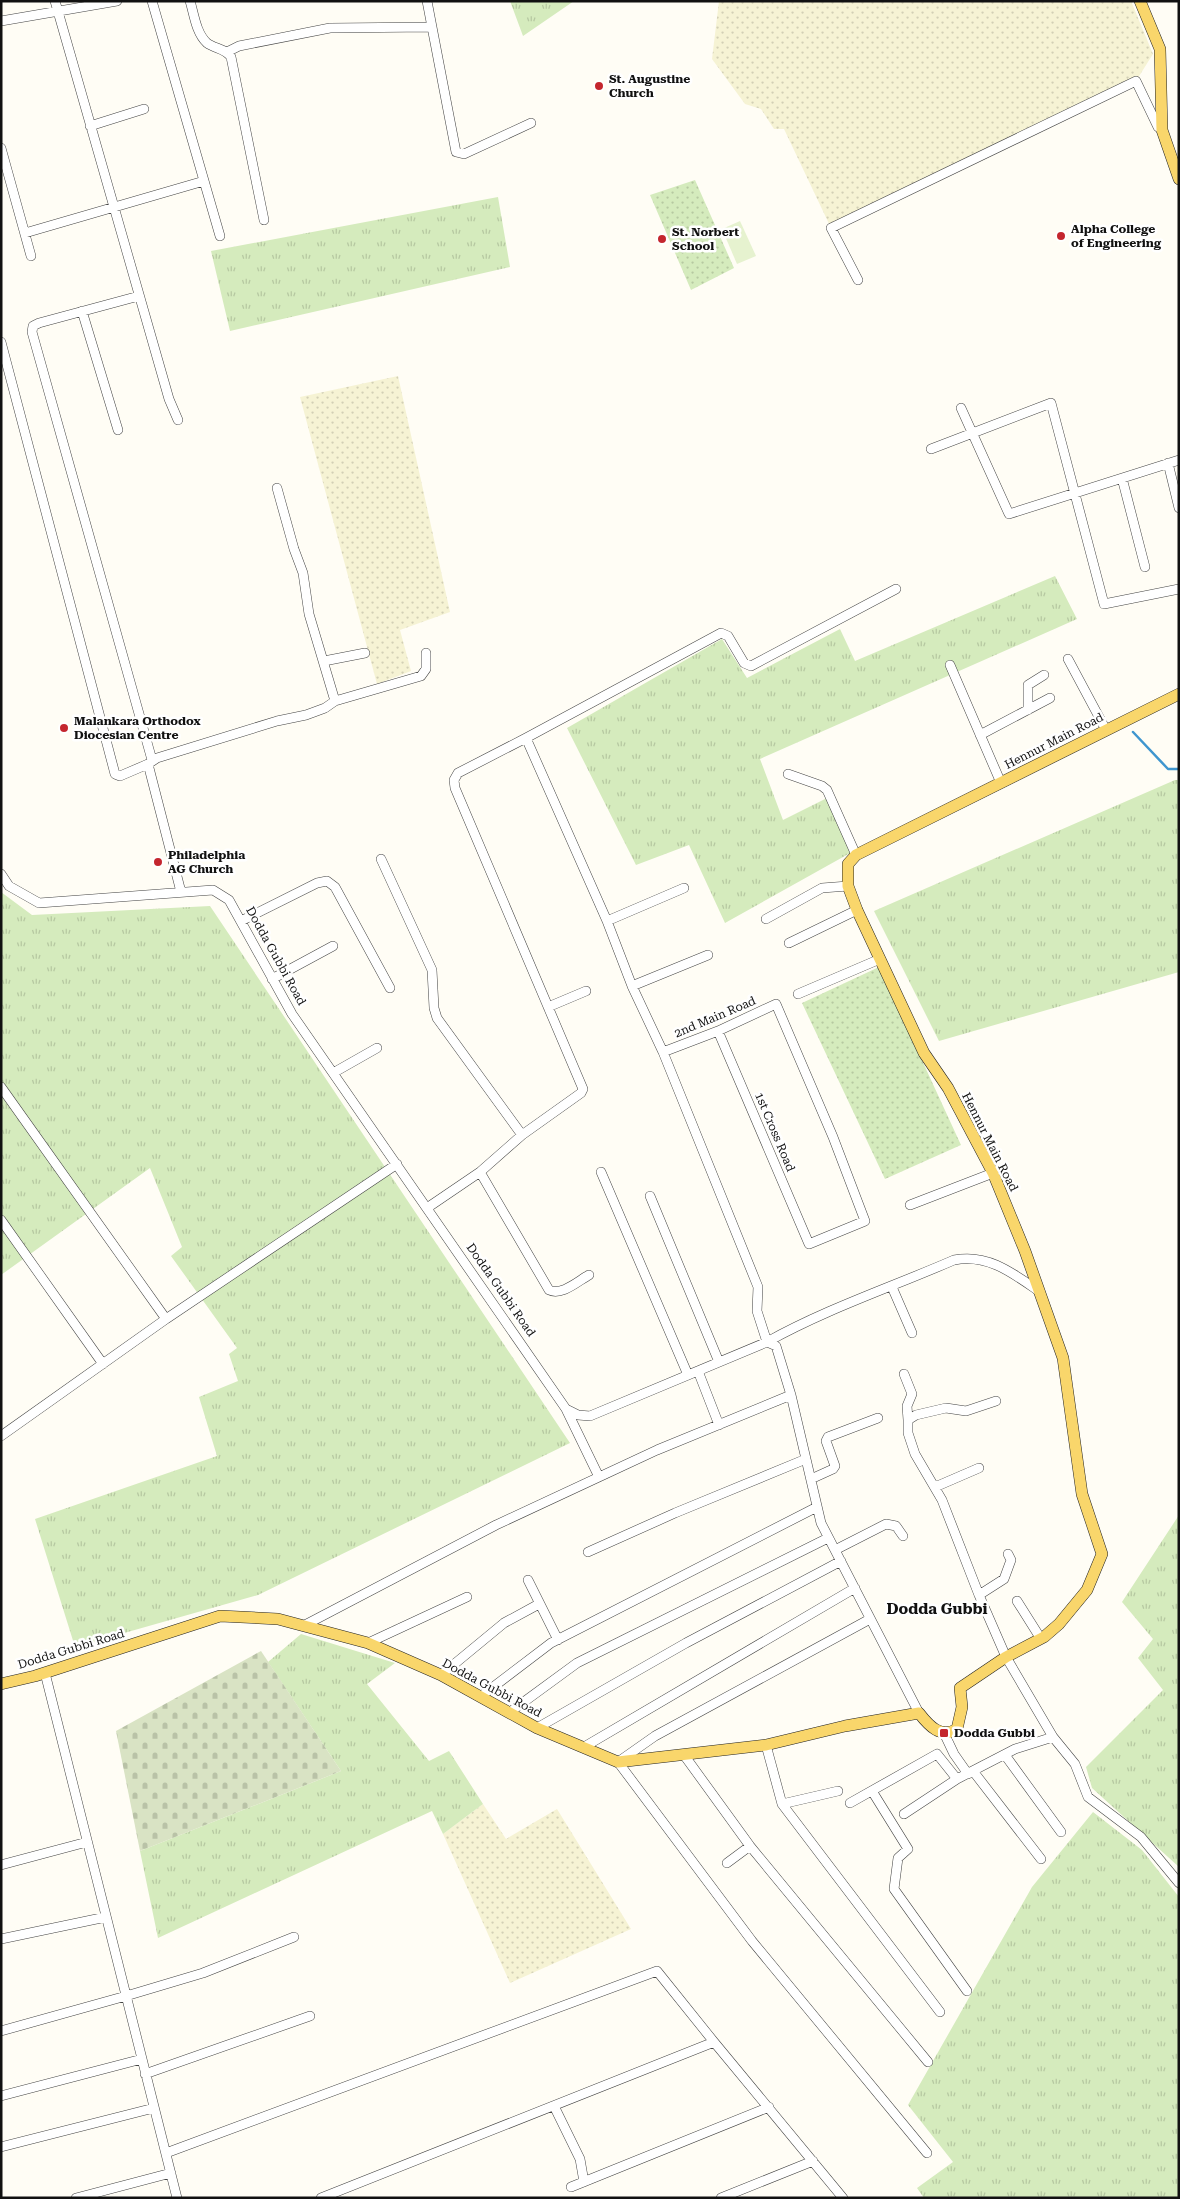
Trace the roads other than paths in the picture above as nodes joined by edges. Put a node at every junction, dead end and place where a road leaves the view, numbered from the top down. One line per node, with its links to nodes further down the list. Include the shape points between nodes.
1 (55, 1): 7 (street)
2 (117, 1): 7 (street)
3 (152, 1): 17 (street)
4 (190, 1): 10 (street, via 196,25 207,42)
5 (427, 1): 9 (street)
6 (1140, 1): 14 (main road, via 1160,50)
7 (58, 12): 8 (street); 13 (street)
8 (1, 21)
9 (432, 27): 10 (street, via 330,28 239,46); 12 (street, via 456,152 464,154)
10 (227, 52): 19 (street, via 231,57)
11 (144, 109): 13 (street)
12 (531, 123)
13 (90, 126): 18 (street)
14 (1162, 130): 16 (main road); 23 (street, via 1158,128 1136,81 831,228)
15 (1, 148): 20 (street)
16 (1179, 179)
17 (204, 182): 18 (street); 21 (street)
18 (114, 208): 20 (street); 24 (street)
19 (264, 220)
20 (25, 233): 22 (street)
21 (220, 236)
22 (31, 256)
23 (858, 280)
24 (139, 296): 25 (street); 28 (street)
25 (82, 312): 29 (street); 54 (street, via 39,323 33,326 32,332)
26 (1, 342): 54 (street, via 115,774 120,776)
27 (960, 408): 30 (street)
28 (178, 420)
29 (118, 430)
30 (972, 433): 31 (street); 36 (street, via 1009,514); 36 (street, via 1050,403)
31 (931, 449)
32 (1179, 460): 33 (street)
33 (1168, 463): 34 (street); 37 (street)
34 (1122, 478): 36 (street); 38 (street)
35 (277, 488): 44 (street, via 303,573 308,614)
36 (1076, 493): 40 (street, via 1104,604)
37 (1179, 508)
38 (1145, 568)
39 (896, 589): 53 (street, via 751,666 744,663 728,636 721,633)
40 (1179, 589)
41 (426, 652): 49 (street, via 426,669 421,676)
42 (365, 653): 44 (street)
43 (1068, 659): 51 (street)
44 (324, 661): 49 (street)
45 (950, 665): 52 (street)
46 (1044, 675): 50 (street, via 1028,684)
47 (1179, 694): 51 (main road, Hennur Main Road)
48 (1050, 698): 50 (street)
49 (335, 701): 54 (street, via 306,715 277,721)
50 (1028, 710): 52 (street)
51 (1106, 730): 56 (main road, Hennur Main Road)
52 (980, 735): 56 (street)
53 (526, 738): 66 (street); 76 (street, via 458,773 454,780)
54 (150, 762): 62 (street)
55 (788, 774): 57 (street, via 827,790)
56 (1001, 784): 57 (main road, Hennur Main Road)
57 (856, 856): 60 (main road, Hennur Main Road, via 848,864)
58 (381, 859): 82 (street, via 432,970 437,1018)
59 (1, 874): 62 (street, Dodda Gubbi Road, via 10,886 39,903)
60 (848, 886): 63 (main road, Hennur Main Road); 64 (street, via 822,888)
61 (684, 888): 66 (street)
62 (181, 892): 65 (street, Dodda Gubbi Road, via 213,890 230,900)
63 (857, 910): 67 (street); 70 (main road, Hennur Main Road)
64 (766, 919)
65 (241, 921): 71 (street, Dodda Gubbi Road); 73 (street, via 327,881 335,888)
66 (607, 921): 72 (street)
67 (789, 943)
68 (333, 946): 71 (street)
69 (708, 955): 72 (street)
70 (880, 959): 75 (street); 86 (main road, Hennur Main Road, via 924,1053 948,1088)
71 (272, 979): 80 (street, Dodda Gubbi Road)
72 (632, 986): 79 (street)
73 (390, 988)
74 (586, 991): 76 (street)
75 (798, 994)
76 (548, 1007): 82 (street, via 583,1089)
77 (718, 1031): 79 (street, 2nd Main Road); 91 (street, 1st Cross Road); 91 (street, 2nd Main Road, via 776,1004 833,1137 865,1221)
78 (377, 1048): 80 (street)
79 (663, 1052): 97 (street, via 758,1287 757,1311)
80 (333, 1073): 83 (street, Dodda Gubbi Road)
81 (1, 1087): 95 (street)
82 (522, 1135): 84 (street)
83 (397, 1164): 89 (street, Dodda Gubbi Road); 95 (street)
84 (480, 1172): 89 (street); 92 (street, via 549,1290 561,1291)
85 (601, 1172): 102 (street)
86 (993, 1173): 88 (street); 94 (main road, Hennur Main Road)
87 (650, 1196): 98 (street)
88 (910, 1204)
89 (427, 1208): 105 (street, Dodda Gubbi Road)
90 (1, 1220): 99 (street)
91 (809, 1244)
92 (589, 1275)
93 (892, 1287): 94 (street, via 954,1260 979,1258 1000,1266); 96 (street); 97 (street)
94 (1040, 1293): 130 (main road, Hennur Main Road, via 1063,1358 1082,1494 1102,1554 1087,1590 1059,1624)
95 (166, 1319): 99 (street)
96 (912, 1333)
97 (767, 1342): 98 (street); 103 (street, via 776,1346 780,1354)
98 (719, 1362): 100 (street)
99 (103, 1364): 109 (street)
100 (698, 1371): 102 (street); 108 (street)
101 (904, 1374): 107 (street, via 912,1394 907,1406)
102 (688, 1375): 105 (street, via 590,1416)
103 (792, 1395): 108 (street); 110 (street)
104 (996, 1401): 107 (street, via 966,1411 946,1408)
105 (566, 1409): 112 (street, Dodda Gubbi Road)
106 (878, 1418): 113 (street, via 828,1437 826,1441 835,1466)
107 (908, 1420): 114 (street, via 908,1433 915,1454)
108 (719, 1425): 112 (street)
109 (1, 1436)
110 (806, 1459): 113 (street); 119 (street)
111 (979, 1468): 114 (street)
112 (598, 1477): 129 (street, via 496,1525)
113 (811, 1479): 115 (street)
114 (935, 1487): 124 (street)
115 (817, 1507): 117 (street); 131 (street)
116 (903, 1536): 118 (street, via 896,1526 886,1524)
117 (828, 1538): 118 (street); 138 (street, via 577,1663)
118 (835, 1550): 121 (street)
119 (588, 1552)
120 (1008, 1554): 124 (street, via 1011,1560 1004,1579)
121 (840, 1561): 123 (street); 140 (street, via 686,1643)
122 (528, 1580): 127 (street)
123 (855, 1588): 128 (street); 144 (street)
124 (979, 1595): 133 (street)
125 (467, 1597): 132 (street)
126 (1017, 1601): 130 (street)
127 (539, 1604): 131 (street); 135 (street, via 504,1623)
128 (870, 1619): 139 (street); 148 (street, via 654,1736)
129 (303, 1626): 132 (main road, Dodda Gubbi Road); 134 (main road, Dodda Gubbi Road, via 278,1619 220,1616)
130 (1040, 1639): 133 (main road, Hennur Main Road)
131 (558, 1640): 137 (street)
132 (368, 1644): 135 (main road, Dodda Gubbi Road)
133 (1006, 1657): 141 (main road, Hennur Main Road, via 960,1688 960,1721 957,1729); 142 (street)
134 (45, 1673): 136 (main road, Dodda Gubbi Road); 157 (street)
135 (440, 1675): 137 (main road, Dodda Gubbi Road)
136 (1, 1684)
137 (480, 1696): 138 (main road, Dodda Gubbi Road)
138 (510, 1712): 140 (main road, Dodda Gubbi Road)
139 (919, 1713): 141 (main road, via 936,1731); 143 (main road, Dodda Gubbi Road)
140 (537, 1728): 144 (main road, Dodda Gubbi Road)
141 (944, 1733): 145 (street, via 945,1743); 149 (street, via 954,1754)
142 (1053, 1737): 147 (street); 162 (street, via 1075,1764 1088,1797 1141,1837)
143 (766, 1745): 146 (main road, Dodda Gubbi Road); 154 (street)
144 (584, 1747): 148 (main road, Dodda Gubbi Road)
145 (937, 1754): 150 (street); 152 (street)
146 (684, 1755): 148 (main road, Dodda Gubbi Road); 158 (street)
147 (1005, 1755): 149 (street); 156 (street)
148 (618, 1762): 181 (street, via 752,1941)
149 (971, 1773): 150 (street); 159 (street)
150 (958, 1779): 155 (street)
151 (838, 1791): 154 (street)
152 (872, 1792): 153 (street); 166 (street, via 908,1849 898,1858 894,1889)
153 (850, 1803)
154 (782, 1804): 168 (street)
155 (904, 1814)
156 (1061, 1832)
157 (87, 1842): 161 (street); 163 (street)
158 (750, 1846): 160 (street); 173 (street)
159 (1040, 1859)
160 (727, 1863)
161 (1, 1865)
162 (1179, 1883)
163 (106, 1917): 165 (street); 167 (street)
164 (294, 1937): 167 (street, via 203,1972)
165 (1, 1939)
166 (967, 1991)
167 (126, 1996): 170 (street); 172 (street)
168 (940, 2012)
169 (310, 2016): 174 (street)
170 (1, 2031)
171 (714, 2042): 176 (street); 177 (street); 180 (street, via 662,1975 653,1971)
172 (142, 2059): 174 (street); 175 (street)
173 (928, 2062)
174 (145, 2074): 178 (street)
175 (1, 2096)
176 (554, 2106): 184 (street, via 580,2159); 188 (street)
177 (769, 2107): 182 (street); 184 (street)
178 (154, 2108): 179 (street); 180 (street)
179 (1, 2147)
180 (166, 2153): 183 (street)
181 (927, 2153)
182 (813, 2162): 189 (street); 190 (street)
183 (171, 2173): 186 (street); 187 (street)
184 (584, 2182): 185 (street)
185 (571, 2187)
186 (76, 2198)
187 (178, 2198)
188 (321, 2198)
189 (721, 2198)
190 (843, 2198)

